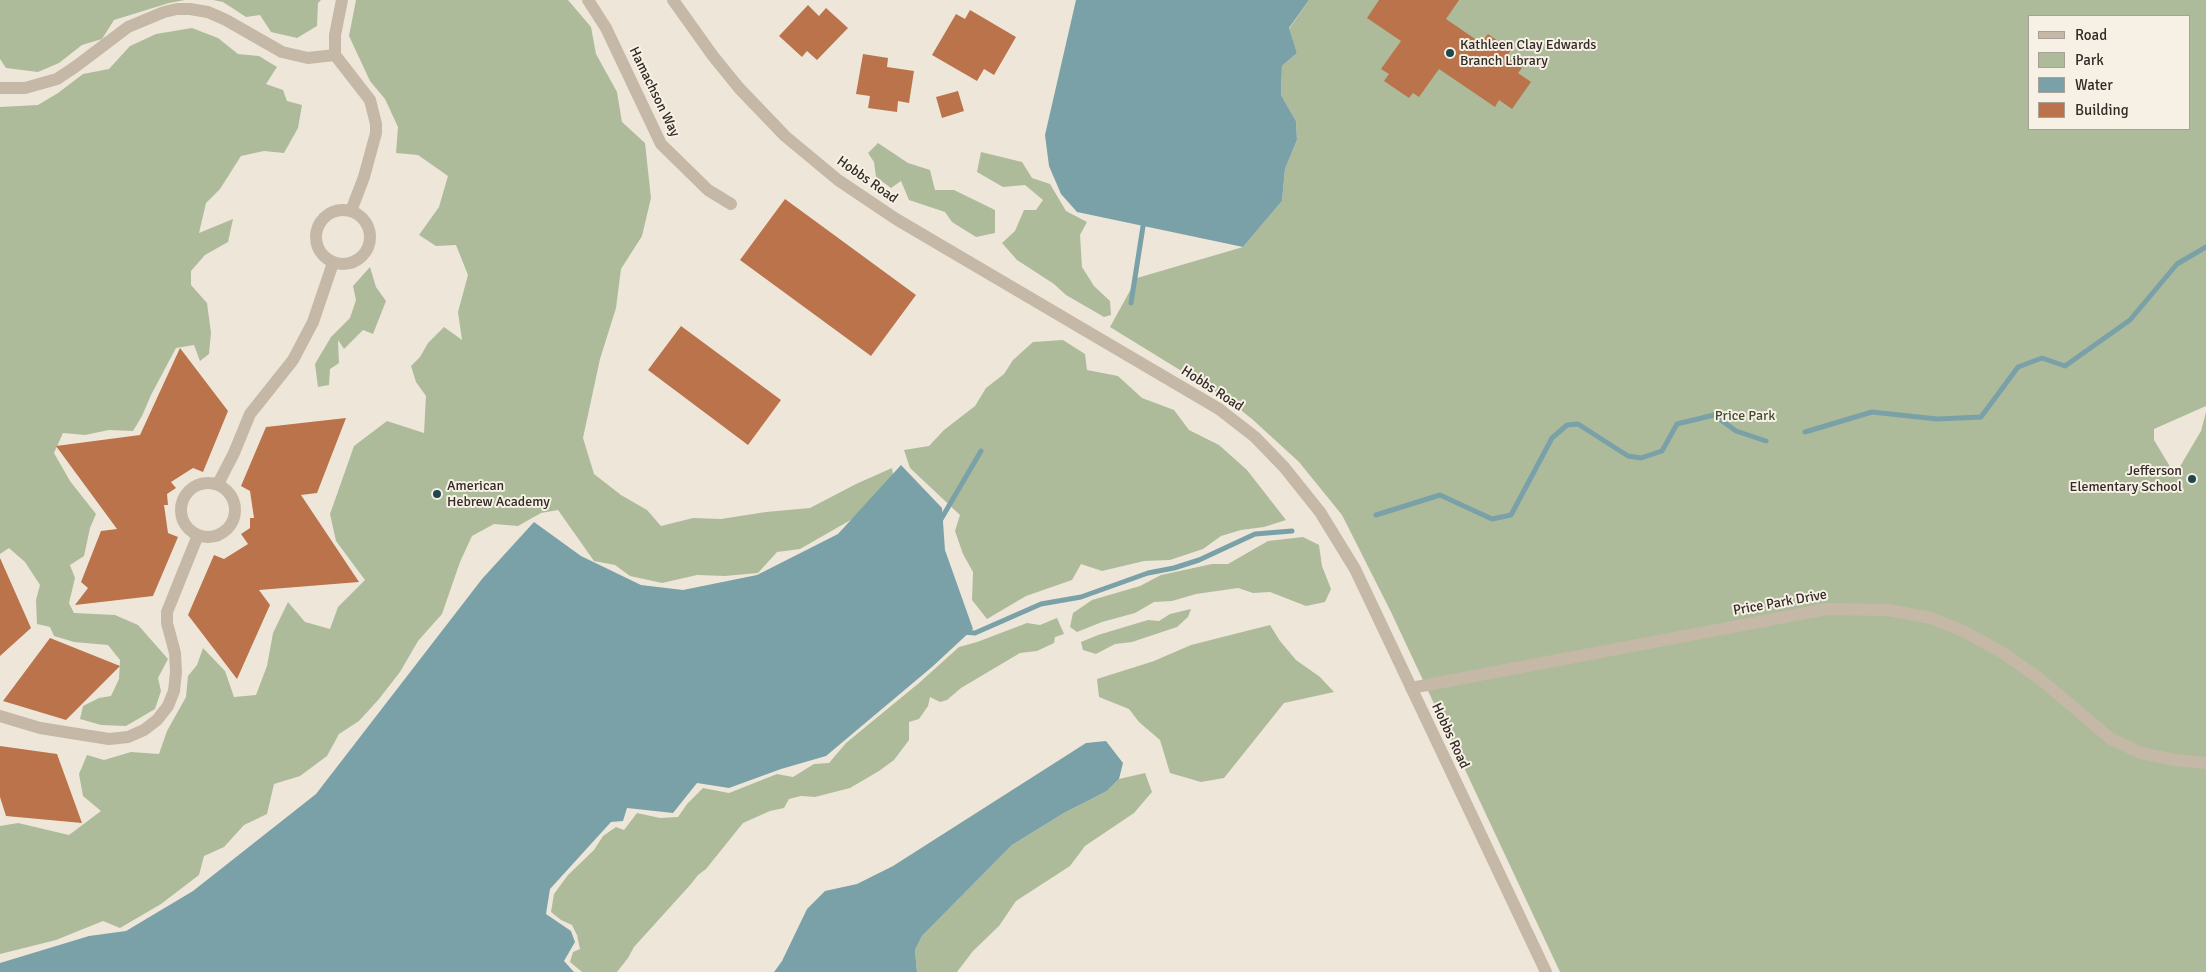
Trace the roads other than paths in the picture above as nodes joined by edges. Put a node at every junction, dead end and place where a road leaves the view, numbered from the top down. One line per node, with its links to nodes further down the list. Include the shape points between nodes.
1 (342, 0): 4 (street)
2 (588, 0): 6 (street, Hamachson Way, via 606,28 661,144 701,184)
3 (673, 0): 11 (street, Hobbs Road, via 739,88 785,136 838,180 896,219 1219,409 1255,437 1298,483 1341,545)
4 (335, 56): 5 (street, via 308,58 282,52 208,12 177,9 128,27 57,79 25,88); 7 (street, via 370,100 376,124 364,177)
5 (0, 88)
6 (731, 204)
7 (351, 211): 8 (street, via 328,214 318,227 320,252); 8 (street, via 367,224 370,242 360,258 352,263)
8 (333, 263): 9 (street, via 313,322 293,360 250,414)
9 (218, 484): 10 (street, via 209,482 191,488 181,504 184,523); 10 (street, via 226,489 235,503 234,520 223,533)
10 (198, 535): 12 (street, via 167,612 176,672 174,691 157,720 128,737 109,739 40,728)
11 (1411, 688): 13 (street, Price Park Drive, via 1827,609 1888,610 1931,618 2003,653 2040,679 2111,739 2140,753); 14 (street, Hobbs Road)
12 (0, 716)
13 (2206, 763)
14 (1546, 972)

